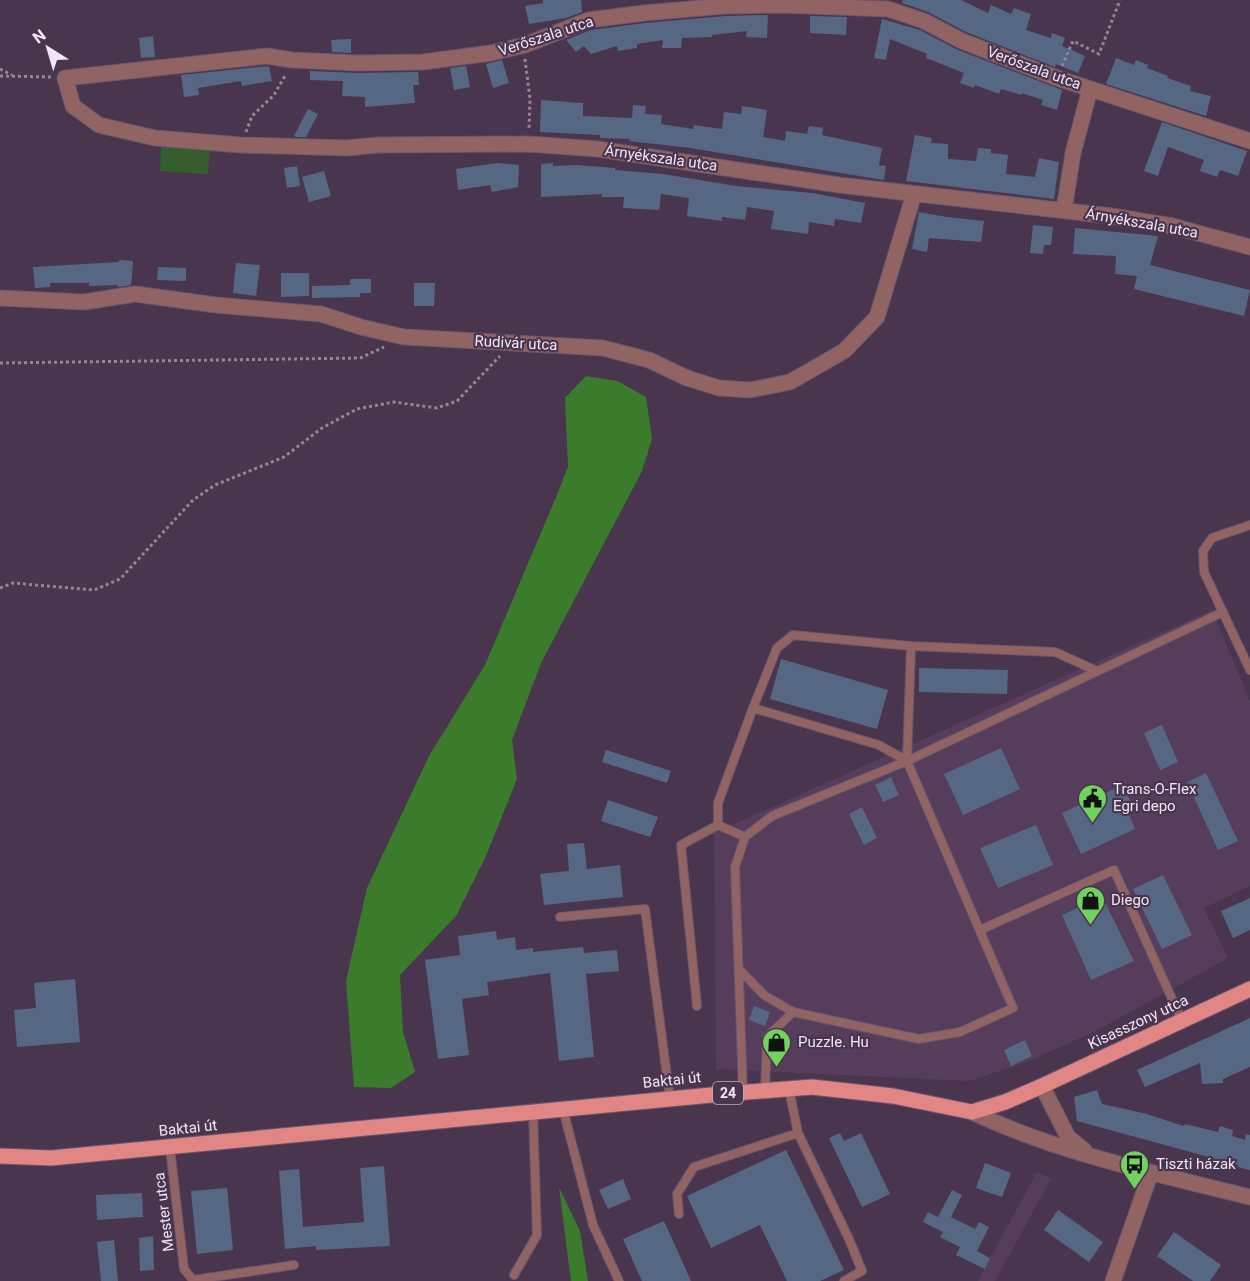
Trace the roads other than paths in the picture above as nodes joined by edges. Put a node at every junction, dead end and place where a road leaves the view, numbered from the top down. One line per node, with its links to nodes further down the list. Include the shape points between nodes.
1 (1090, 89): 2 (street, Verőszala utca, via 888,9 725,6 589,20 525,45 423,62 357,63 267,56 65,78); 3 (street, Verőszala utca); 5 (street, via 1073,153)
2 (73, 106): 4 (street, Árnyékszala utca, via 99,124 155,138 347,148 528,144 598,149)
3 (1250, 141)
4 (914, 194): 5 (street, Árnyékszala utca); 7 (street, Rudivár utca, via 877,317 844,351 789,382 750,390 719,388 649,360 603,348 404,337 321,314 216,306 135,294 84,302)
5 (1064, 210): 6 (street, Árnyékszala utca, via 1172,226)
6 (1250, 247)
7 (0, 298)
8 (1250, 525): 9 (lane, via 1212,538 1203,551 1204,572)
9 (1223, 612): 11 (lane); 12 (lane)
10 (911, 646): 12 (lane, via 1055,652); 13 (lane, via 793,635 777,648); 14 (lane)
11 (1250, 670)
12 (1097, 671): 14 (lane)
13 (753, 708): 14 (lane, via 879,745); 15 (lane, via 718,803)
14 (907, 761): 16 (lane, via 772,816); 18 (lane)
15 (718, 825): 16 (lane); 21 (lane, via 681,845)
16 (745, 837): 19 (lane, via 735,867)
17 (560, 917): 28 (lane, via 645,909)
18 (980, 930): 22 (lane, via 1013,1008 960,1032 919,1039); 23 (lane, via 1114,870)
19 (740, 969): 22 (lane, via 764,995); 27 (lane)
20 (1250, 989): 23 (main road, Kisasszony utca / 24)
21 (697, 1006)
22 (793, 1012): 26 (lane, via 767,1037)
23 (1182, 1021): 24 (main road, Kisasszony utca / 24)
24 (1042, 1086): 31 (main road, Baktai út / 24); 34 (street, via 1068,1137)
25 (789, 1089): 26 (main road, Baktai út / 24); 31 (main road, Baktai út / 24, via 847,1090); 32 (lane)
26 (765, 1090): 27 (main road, Baktai út / 24)
27 (743, 1092): 28 (main road, Baktai út / 24)
28 (670, 1099): 29 (main road, Baktai út / 24)
29 (563, 1109): 30 (main road, Baktai út / 24); 42 (lane, via 593,1225)
30 (533, 1112): 33 (main road, Baktai út / 24); 40 (lane, via 537,1235)
31 (972, 1112): 34 (street)
32 (798, 1133): 38 (lane, via 694,1167 676,1194); 43 (lane, via 862,1271)
33 (170, 1148): 35 (main road, Baktai út / 24, via 51,1158); 41 (lane, Mester utca, via 184,1269 193,1280)
34 (1089, 1154): 36 (street)
35 (0, 1156)
36 (1151, 1172): 37 (street); 44 (street)
37 (1250, 1197)
38 (679, 1214)
39 (294, 1265): 41 (lane, Mester utca)
40 (514, 1275)
41 (219, 1279)
42 (619, 1281)
43 (844, 1281)
44 (1113, 1281)

